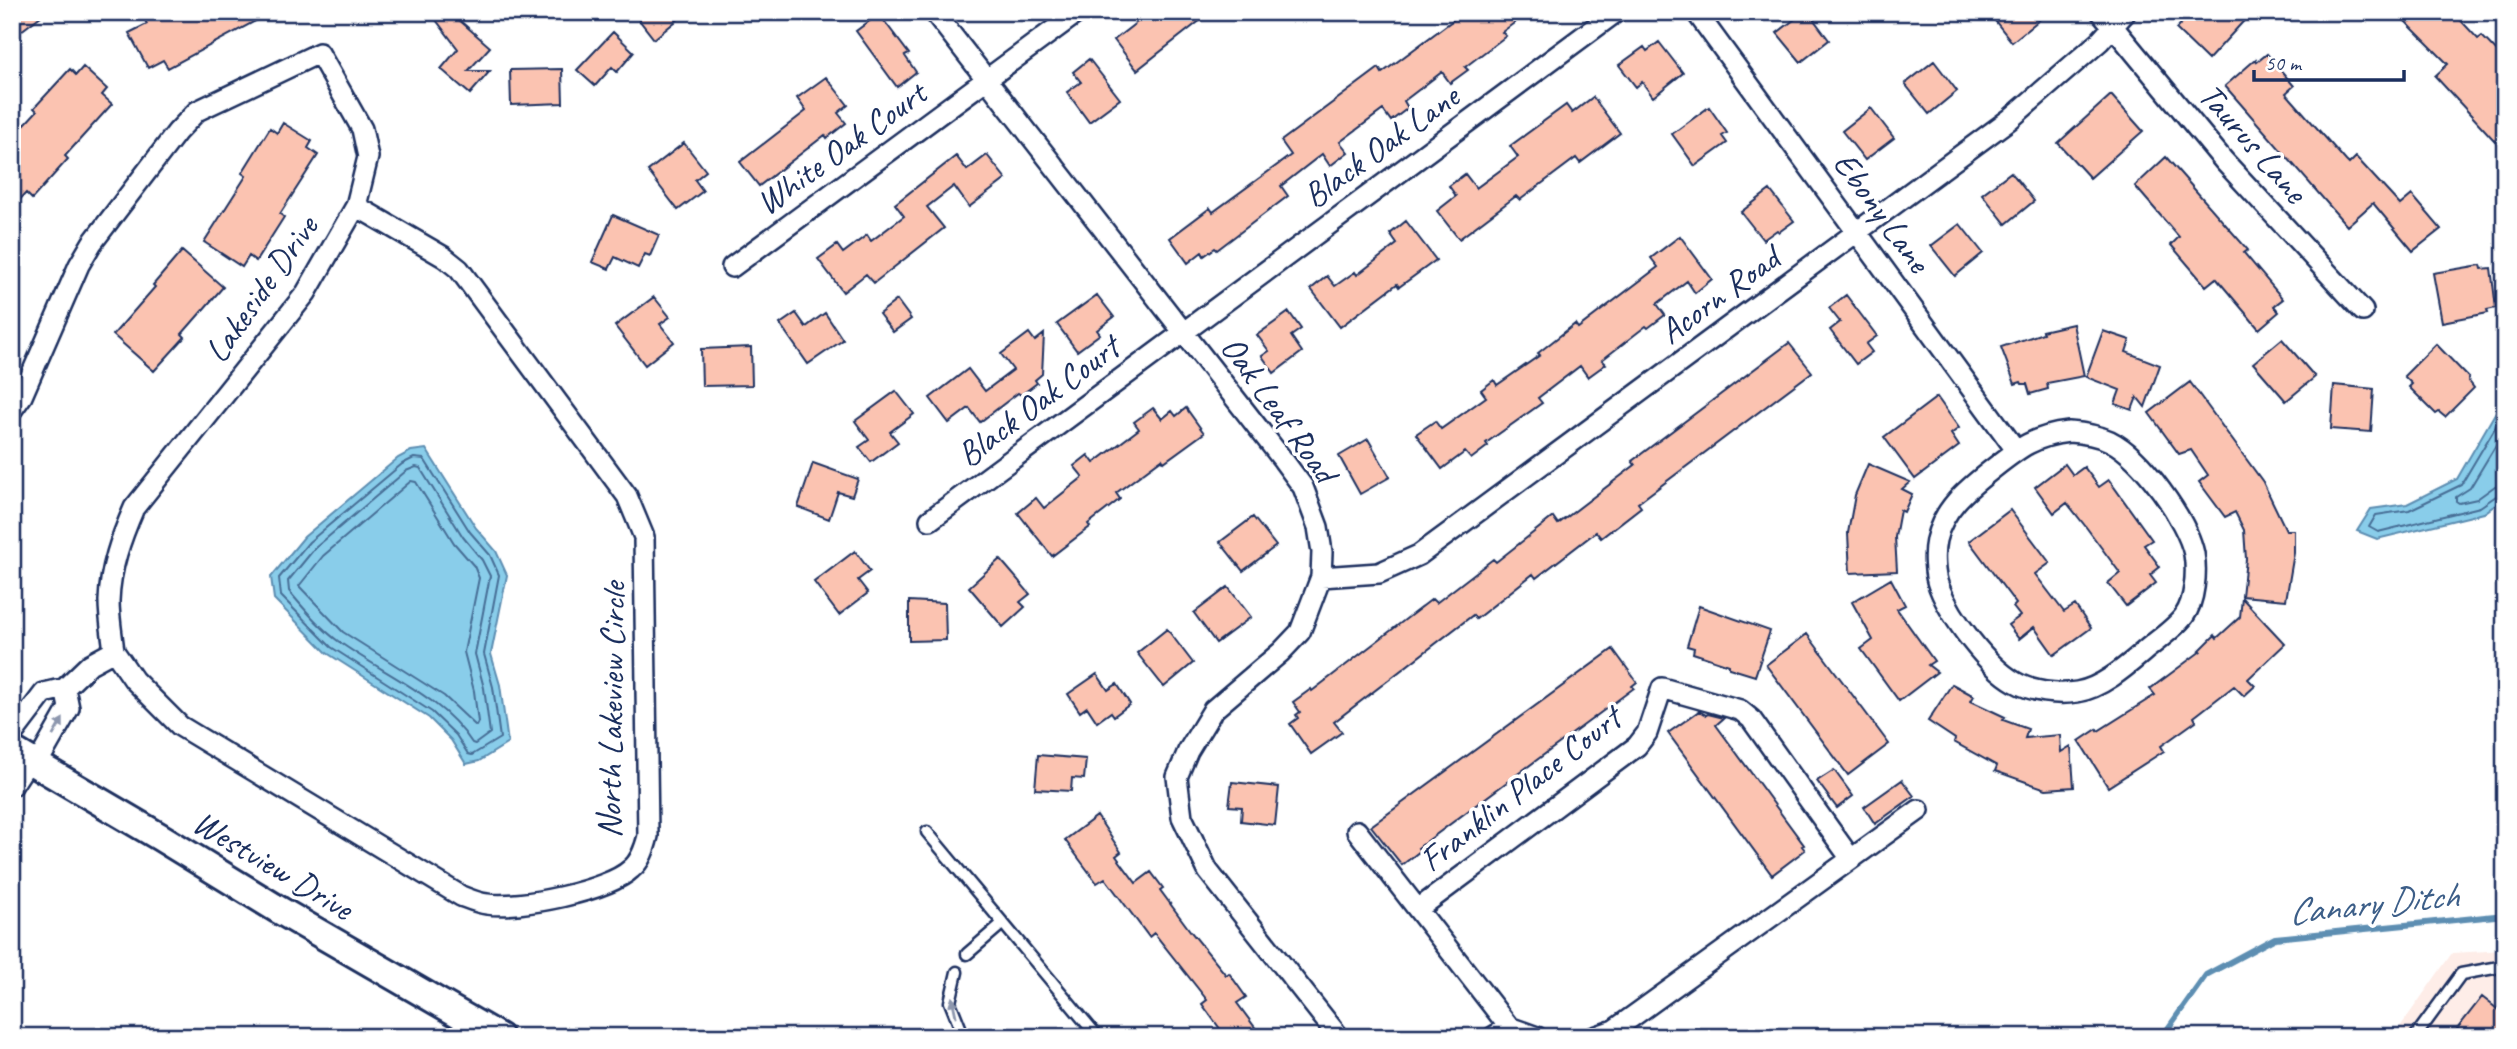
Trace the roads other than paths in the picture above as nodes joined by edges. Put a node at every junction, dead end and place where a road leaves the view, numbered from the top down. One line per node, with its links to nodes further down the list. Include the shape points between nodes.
1 (934, 12): 6 (street, Oak Leaf Road)
2 (1077, 12): 6 (street, White Oak Court)
3 (1616, 12): 11 (street, Black Oak Lane)
4 (1696, 12): 8 (street, Ebony Lane)
5 (2113, 17): 8 (street, Acorn Road, via 2064,73 2010,119); 10 (street, Taurus Lane, via 2224,161)
6 (986, 80): 9 (street, White Oak Court); 11 (street, Oak Leaf Road)
7 (356, 206): 12 (street, Lakeside Drive, via 368,157 362,129 319,53 197,111 92,243); 16 (street, Lakeside Drive, via 306,293 134,509 113,568 109,600); 16 (street, North Lakeview Circle, via 459,269 627,496 636,515 644,537 649,836 643,853 633,868 599,887 520,904 486,904 461,896 180,726 134,680)
8 (1858, 233): 13 (street, Ebony Lane); 15 (street, Acorn Road, via 1419,555 1379,573)
9 (732, 267)
10 (2363, 311)
11 (1184, 331): 14 (street, Black Oak Court); 15 (street, Oak Leaf Road, via 1303,487 1318,527)
12 (12, 410)
13 (2016, 450): 13 (street, via 1966,489 1941,523 1935,543 1938,585 1999,672 2036,690 2080,692 2109,678 2185,615 2195,579 2189,536 2149,476 2112,442 2069,432 2046,434)
14 (930, 520)
15 (1321, 577): 34 (street, Oak Leaf Road, via 1300,632 1213,710 1177,777 1182,817 1208,871)
16 (114, 651): 17 (street, via 90,664)
17 (65, 688): 18 (street, via 44,693); 19 (street, one-way to 17, via 69,708)
18 (12, 735)
19 (26, 758): 20 (street); 31 (street, Westview Drive)
20 (12, 786)
21 (1919, 810): 24 (street)
22 (1357, 831): 25 (street, Franklin Place Court)
23 (927, 832): 26 (lane)
24 (1851, 859): 25 (street, Franklin Place Court, via 1751,719 1740,710 1662,688 1647,733 1637,746); 36 (street, via 1614,1030)
25 (1418, 909): 30 (street, Franklin Place Court)
26 (1003, 923): 27 (lane); 33 (lane)
27 (967, 954)
28 (2505, 966): 37 (lane, via 2461,974)
29 (957, 972): 32 (lane, one-way to 29, via 962,1032 950,1002)
30 (1501, 1032): 35 (street, Franklin Place Court)
31 (499, 1037)
32 (971, 1037)
33 (1098, 1037)
34 (1339, 1037)
35 (1537, 1037)
36 (1594, 1037)
37 (2415, 1037)

